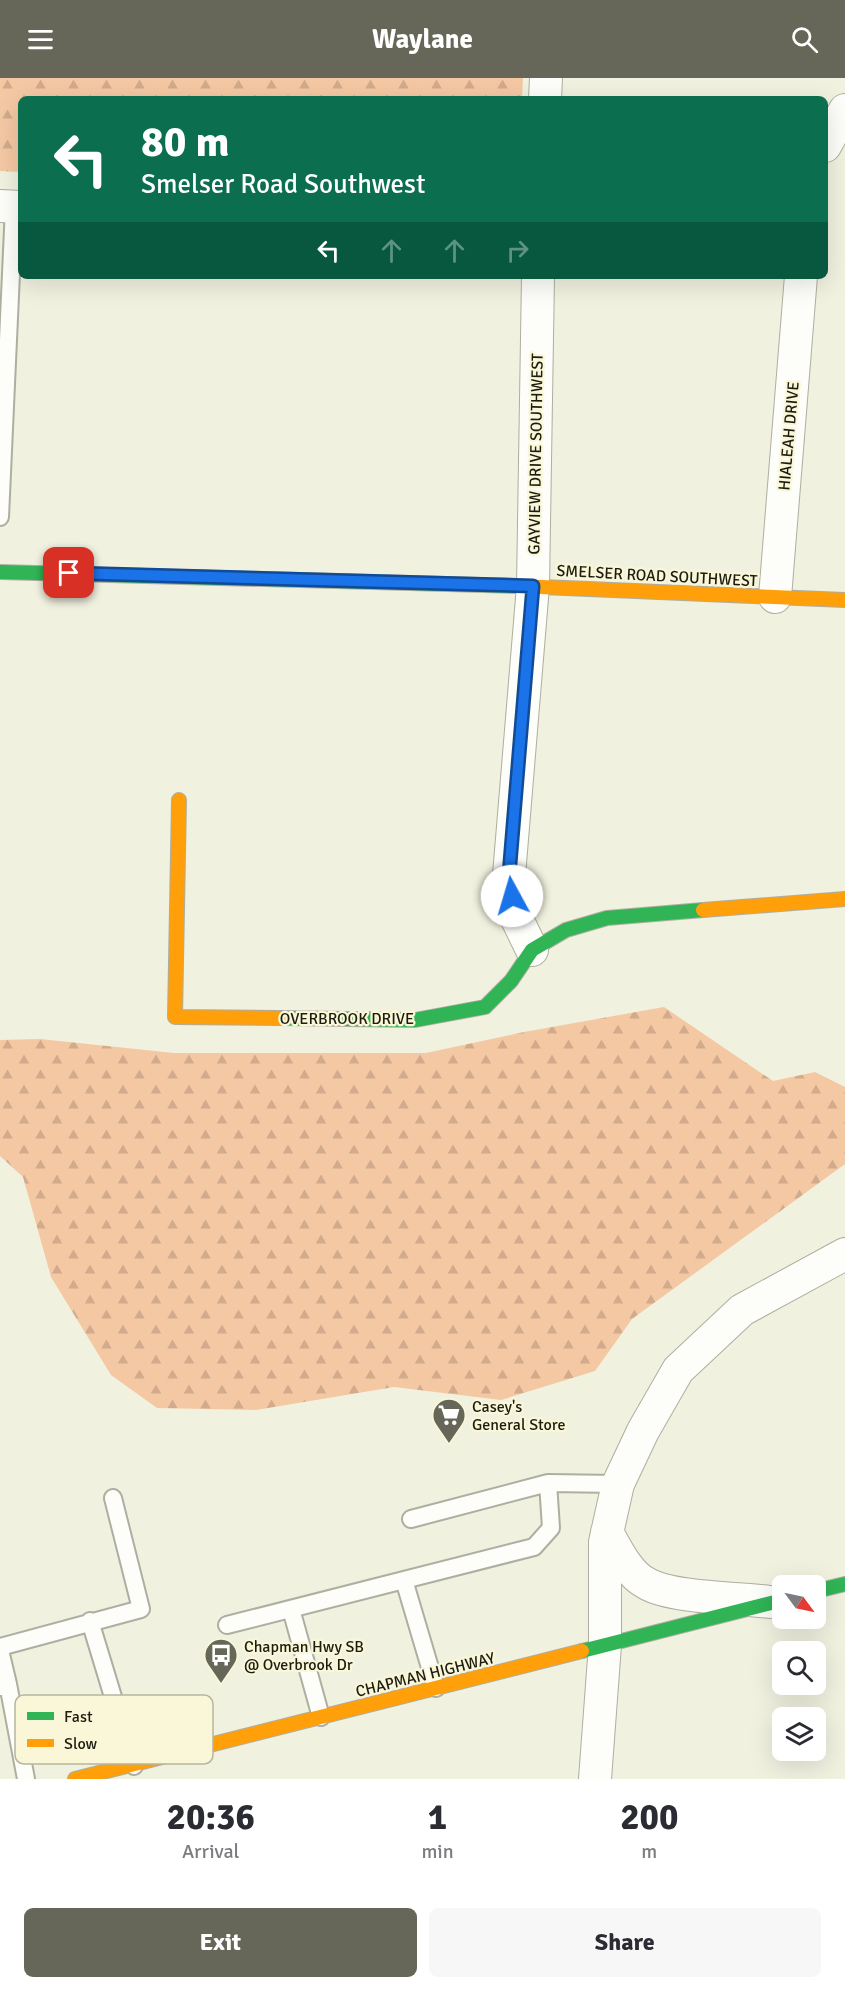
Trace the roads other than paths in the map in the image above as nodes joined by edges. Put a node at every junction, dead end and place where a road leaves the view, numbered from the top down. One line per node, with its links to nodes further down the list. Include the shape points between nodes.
1 (546, 78): 2 (street)
2 (545, 96)
3 (845, 110): 4 (street)
4 (828, 141)
5 (12, 207): 8 (lane)
6 (538, 279): 10 (street, GAYVIEW DRIVE SOUTHWEST)
7 (801, 279): 11 (street, HIALEAH DRIVE)
8 (0, 517)
9 (0, 572): 10 (main road, SMELSER ROAD SOUTHWEST)
10 (533, 586): 11 (main road, SMELSER ROAD SOUTHWEST); 15 (street, GAYVIEW DRIVE SOUTHWEST, via 509,875 516,917)
11 (775, 597): 12 (main road, SMELSER ROAD SOUTHWEST)
12 (845, 600)
13 (179, 800): 15 (main road, OVERBROOK DRIVE, via 175,1017 415,1020 485,1007 511,981)
14 (845, 899): 15 (main road, OVERBROOK DRIVE, via 607,918 566,930)
15 (532, 950)
16 (845, 1254): 18 (street, via 742,1310 678,1370)
17 (548, 1483): 18 (lane); 20 (lane); 22 (lane, via 551,1528 534,1547)
18 (618, 1484): 21 (street)
19 (113, 1498): 28 (lane, via 141,1609)
20 (411, 1519)
21 (607, 1532): 25 (street, via 622,1558 644,1583 667,1590); 30 (street)
22 (404, 1580): 27 (lane); 33 (lane)
23 (845, 1584): 24 (main road)
24 (826, 1589)
25 (772, 1600)
26 (772, 1603): 30 (main road, CHAPMAN HIGHWAY)
27 (291, 1609): 29 (lane); 35 (lane)
28 (90, 1621): 31 (lane); 34 (lane)
29 (227, 1625)
30 (604, 1645): 33 (main road, CHAPMAN HIGHWAY); 43 (street)
31 (0, 1648): 32 (lane)
32 (4, 1686): 36 (lane)
33 (436, 1688): 35 (main road, CHAPMAN HIGHWAY)
34 (112, 1695)
35 (321, 1717): 37 (main road, CHAPMAN HIGHWAY)
36 (15, 1732)
37 (213, 1745)
38 (22, 1764): 41 (lane)
39 (142, 1764): 40 (main road, CHAPMAN HIGHWAY)
40 (134, 1766): 42 (main road, CHAPMAN HIGHWAY)
41 (26, 1779)
42 (75, 1779)
43 (595, 1779)

